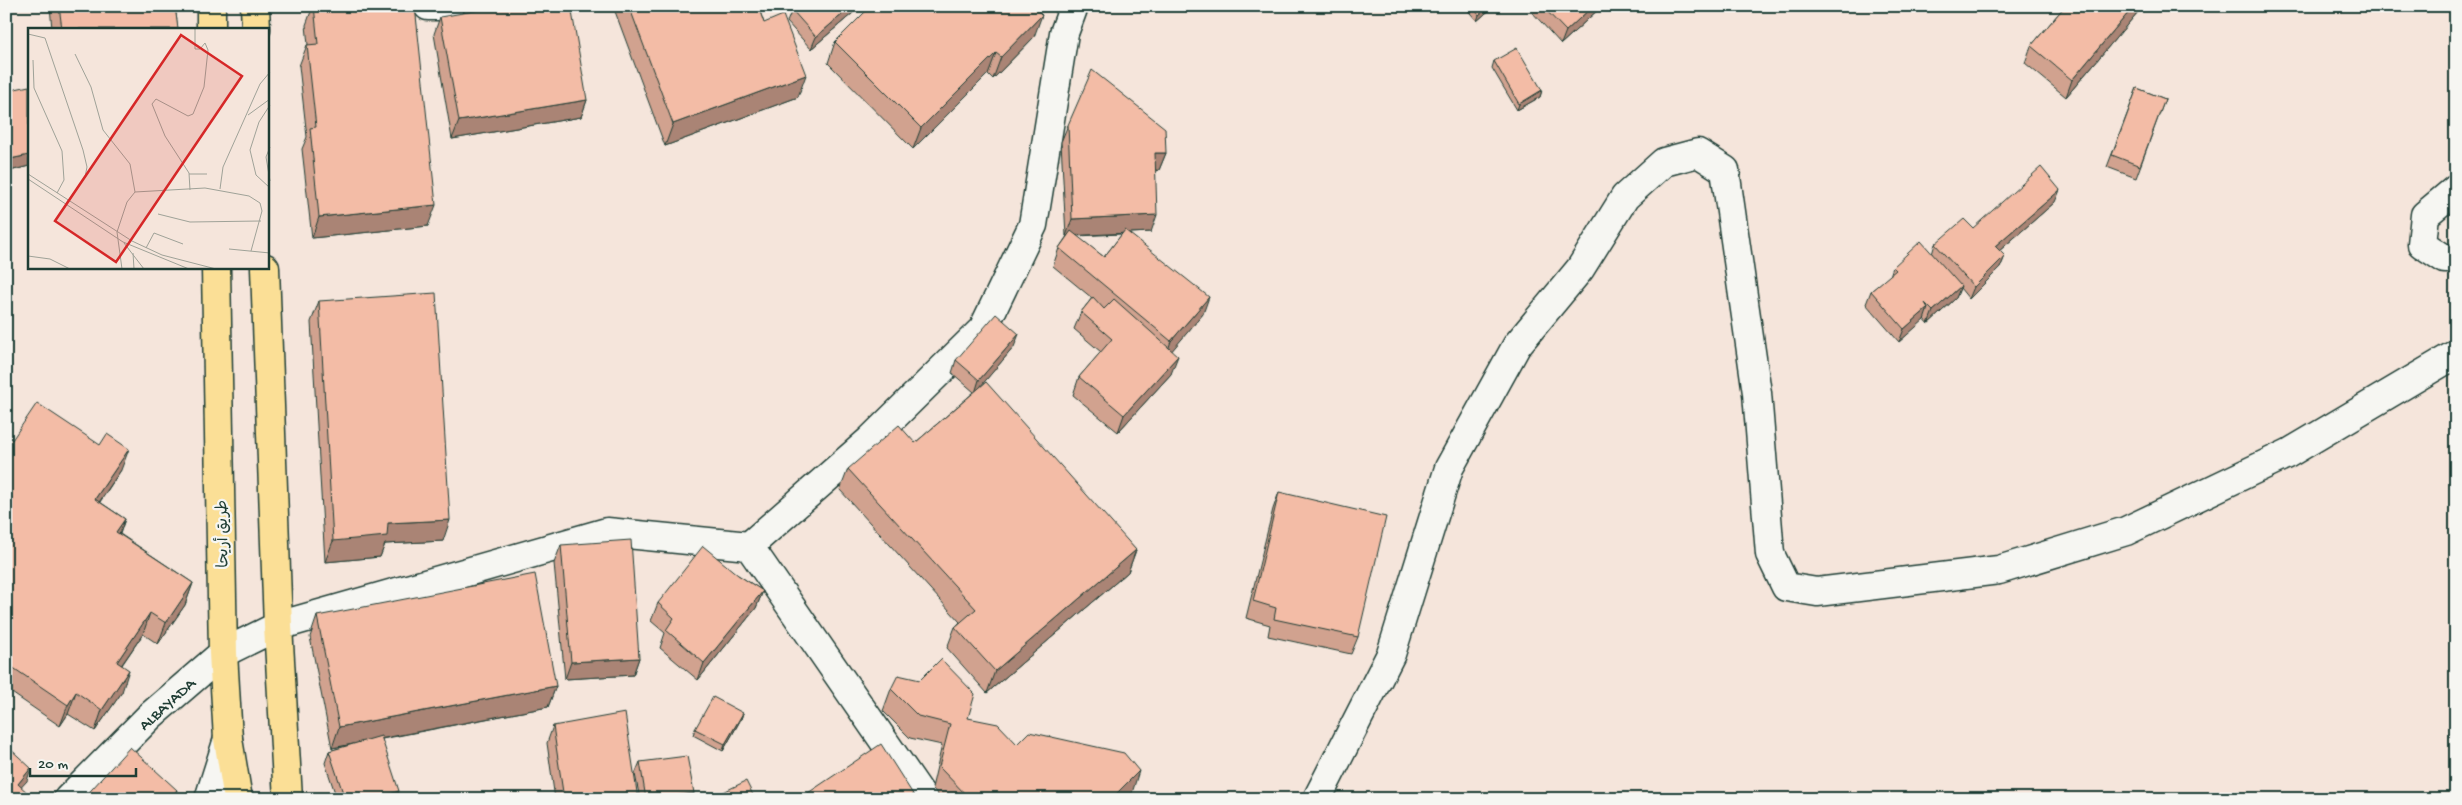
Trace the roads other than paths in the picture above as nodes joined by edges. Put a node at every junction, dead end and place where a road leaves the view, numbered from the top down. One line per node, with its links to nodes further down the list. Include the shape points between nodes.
1 (211, 6): 6 (main road)
2 (255, 6): 7 (main road)
3 (428, 6): 4 (street)
4 (450, 6)
5 (1074, 6): 13 (street, via 1064,33 1033,225 984,329 869,441)
6 (211, 28)
7 (256, 28)
8 (2456, 189): 9 (street, via 2425,215 2422,244 2445,259)
9 (2456, 259)
10 (216, 269): 15 (main road, طريق أريحا)
11 (265, 269): 14 (main road)
12 (2456, 354): 22 (street, via 2289,453 2126,531 1998,570 1817,592 1786,587 1770,554 1757,393 1724,170 1698,153 1664,162 1625,197 1580,269 1517,345 1449,468 1391,654)
13 (749, 546): 14 (street, ALBAYADA, via 607,532); 21 (street)
14 (278, 626): 15 (street, ALBAYADA); 20 (main road)
15 (223, 653): 16 (main road, طريق أريحا); 17 (street, ALBAYADA, via 150,716)
16 (228, 739): 18 (street); 19 (main road, طريق أريحا)
17 (68, 799)
18 (209, 799)
19 (238, 799)
20 (288, 799)
21 (924, 799)
22 (1317, 799)

